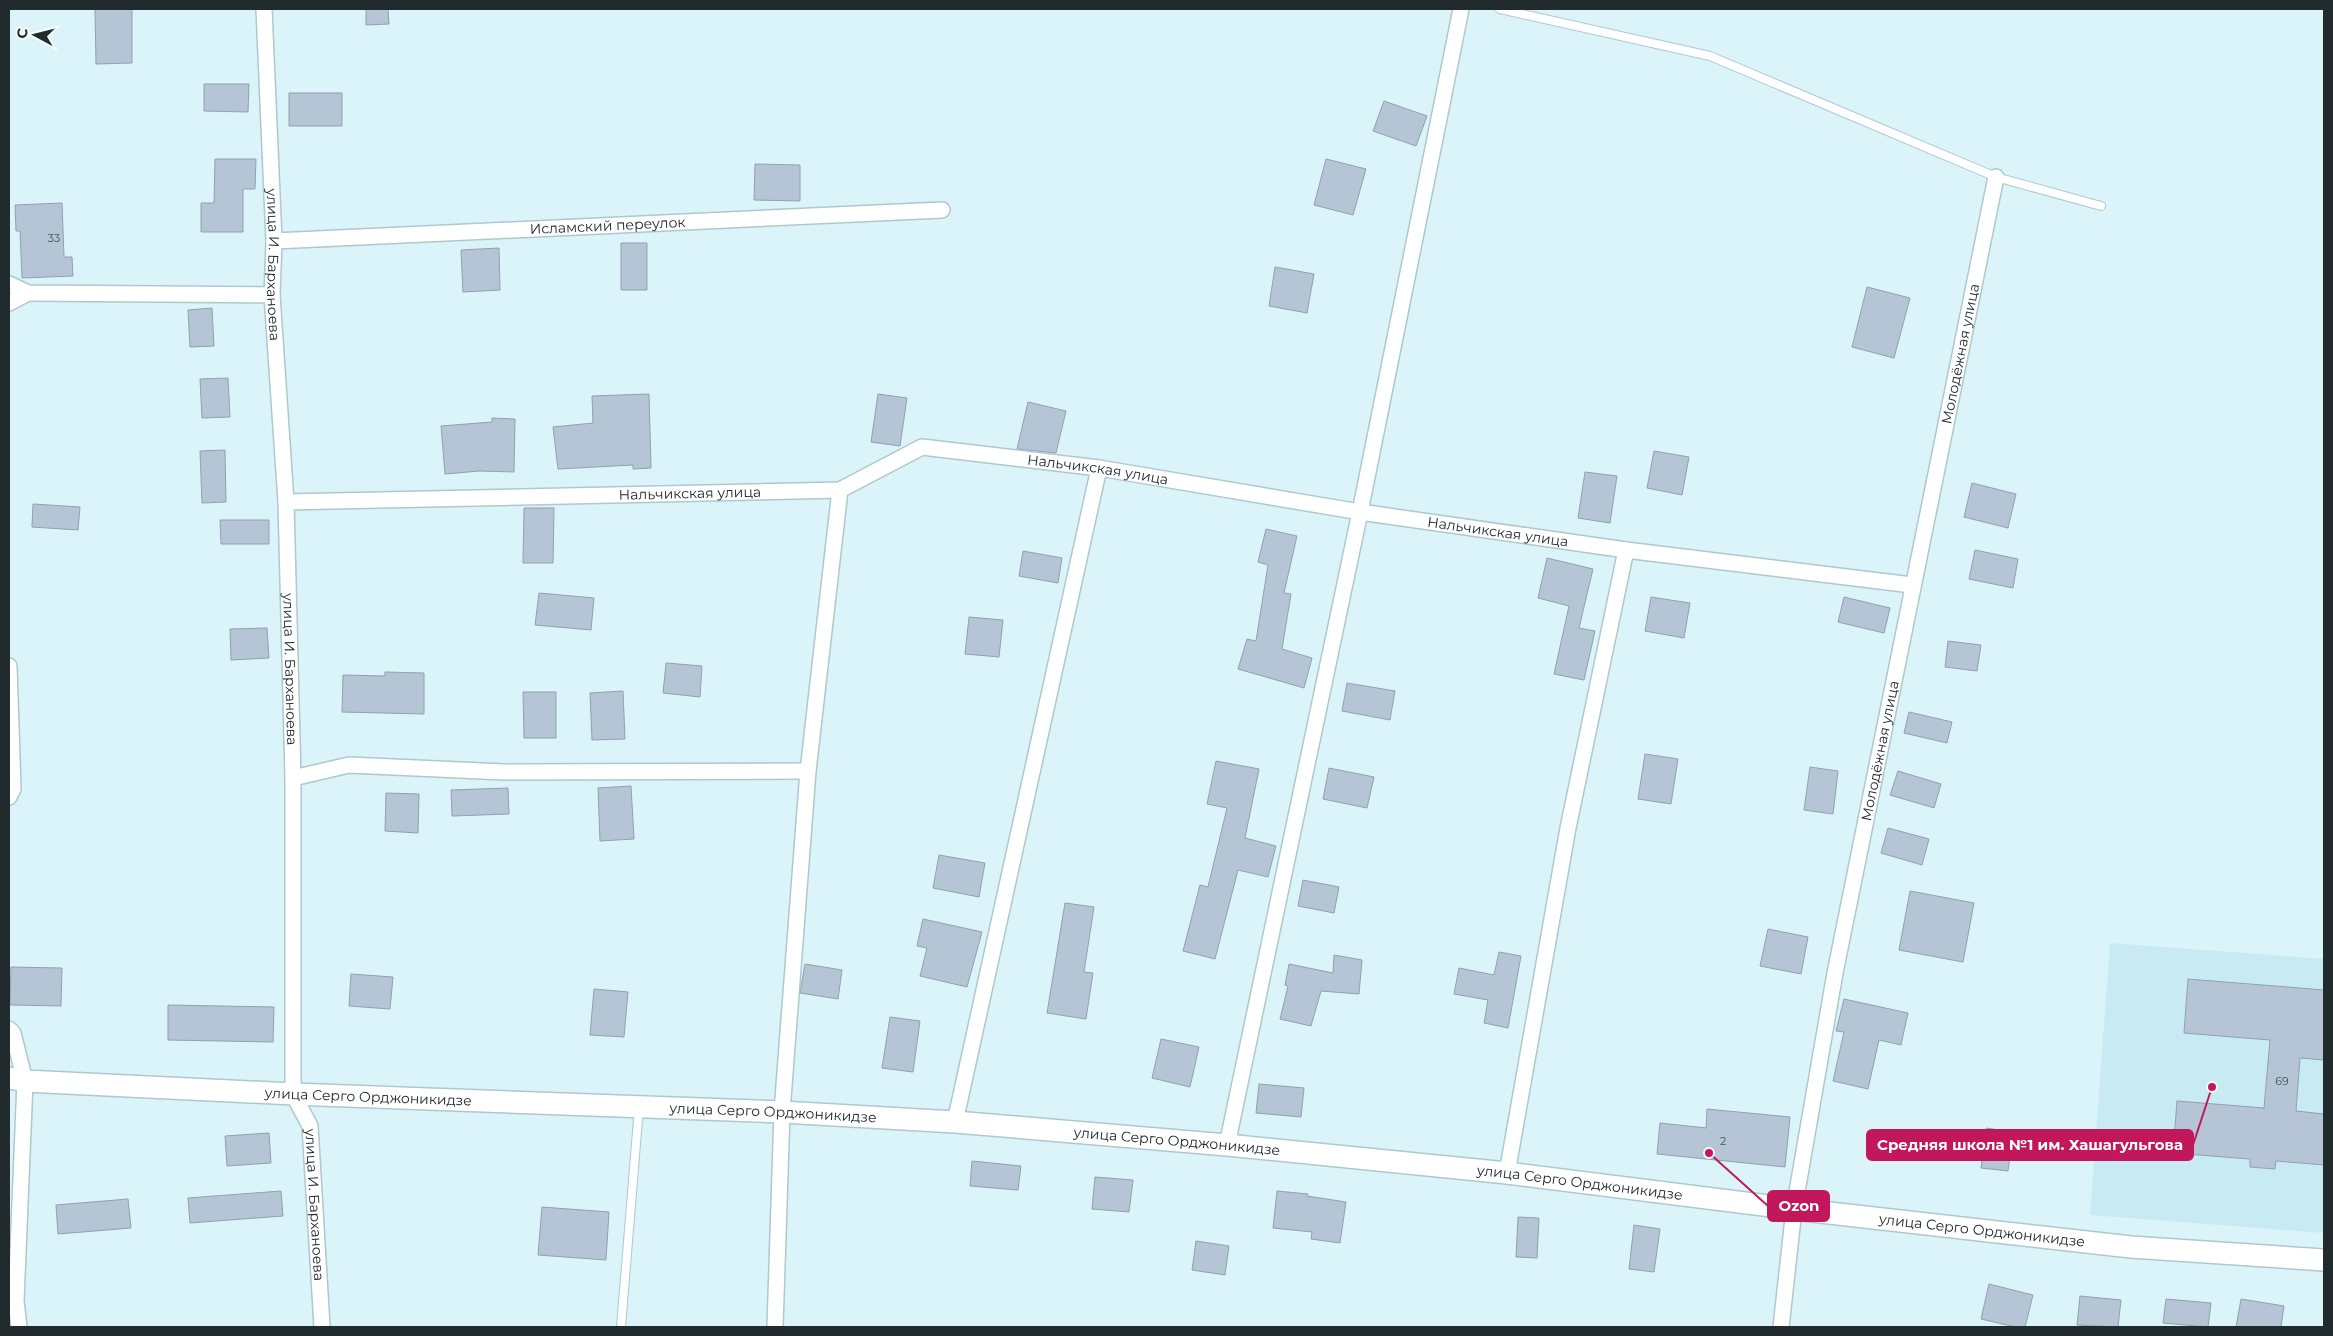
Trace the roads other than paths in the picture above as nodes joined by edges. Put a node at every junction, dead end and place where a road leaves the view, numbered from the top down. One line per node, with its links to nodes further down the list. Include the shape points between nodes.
1 (264, 9): 7 (street, улица И. Барханоева)
2 (1461, 9): 15 (street)
3 (1500, 9): 4 (lane, via 1710,56)
4 (1996, 177): 5 (lane); 17 (street, Молодёжная улица)
5 (2101, 206)
6 (942, 210): 7 (street, Исламский переулок)
7 (274, 241): 10 (street, улица И. Барханоева)
8 (9, 284): 9 (street)
9 (28, 294): 10 (street); 11 (street)
10 (272, 295): 14 (street, улица И. Барханоева)
11 (9, 303)
12 (1099, 468): 13 (street, Нальчикская улица, via 922,447); 15 (street, Нальчикская улица); 27 (street)
13 (840, 490): 14 (street, Нальчикская улица); 19 (street)
14 (286, 502): 20 (street, улица И. Барханоева)
15 (1360, 512): 16 (street, Нальчикская улица); 28 (street)
16 (1626, 550): 17 (street, Нальчикская улица); 29 (street, via 1568,828)
17 (1912, 585): 30 (street, Молодёжная улица, via 1835,973)
18 (9, 666): 21 (street, via 13,789)
19 (808, 771): 20 (street, via 504,772 349,765); 26 (street)
20 (293, 778): 24 (street, улица И. Барханоева)
21 (9, 797)
22 (9, 1029): 23 (street, via 13,1033)
23 (14, 1082): 24 (street, улица Серго Орджоникидзе); 32 (street)
24 (292, 1094): 25 (street, улица Серго Орджоникидзе); 33 (street, улица И. Барханоева, via 310,1126)
25 (639, 1106): 26 (street, улица Серго Орджоникидзе); 34 (lane)
26 (782, 1112): 27 (street, улица Серго Орджоникидзе); 35 (street)
27 (955, 1122): 28 (street, улица Серго Орджоникидзе)
28 (1227, 1145): 29 (street, улица Серго Орджоникидзе)
29 (1507, 1173): 30 (street, улица Серго Орджоникидзе)
30 (1794, 1209): 31 (street, улица Серго Орджоникидзе, via 2131,1246); 36 (street, Молодёжная улица)
31 (2324, 1260)
32 (19, 1327)
33 (322, 1327)
34 (621, 1327)
35 (775, 1327)
36 (1781, 1327)

